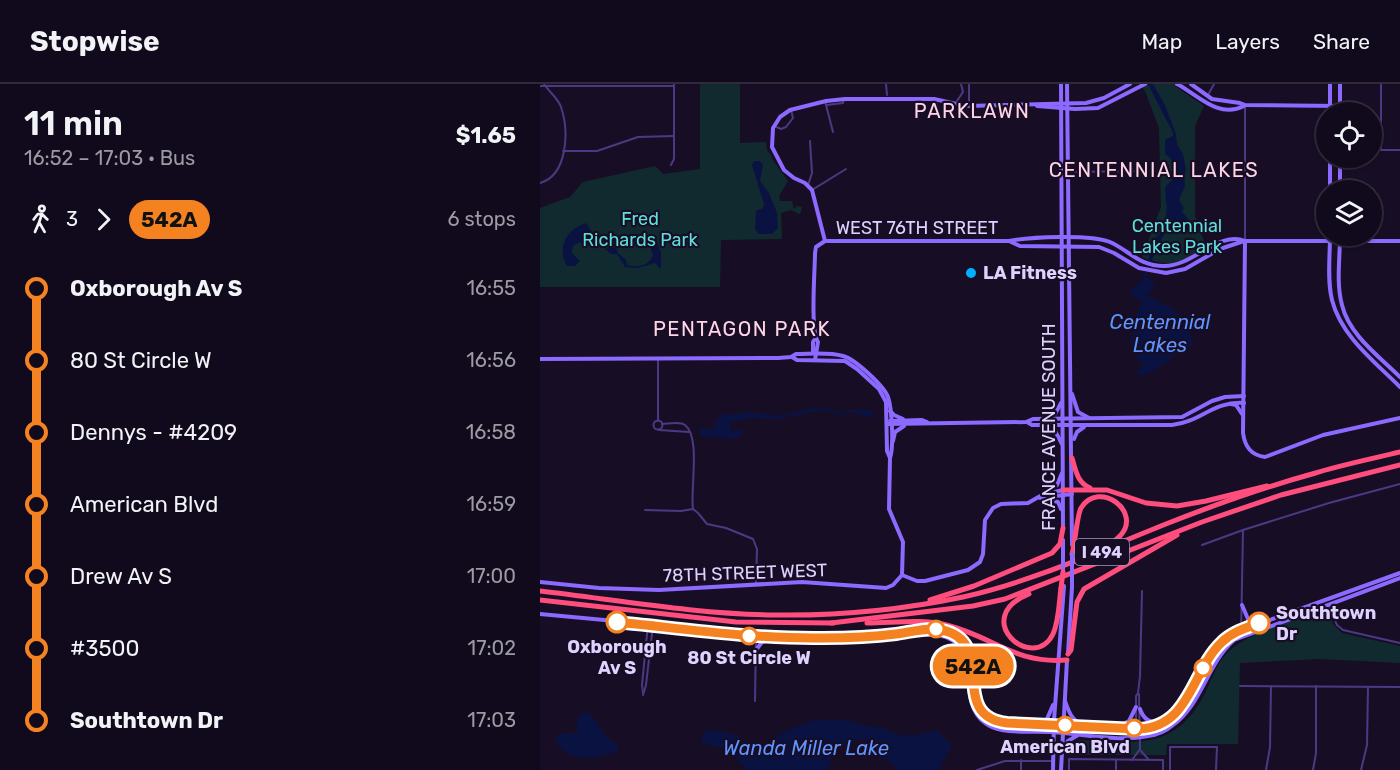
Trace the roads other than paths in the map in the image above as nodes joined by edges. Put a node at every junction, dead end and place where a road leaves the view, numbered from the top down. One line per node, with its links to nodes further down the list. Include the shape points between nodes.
1 (886, 84): 17 (street)
2 (961, 84): 19 (street, via 963,92)
3 (969, 84): 27 (street)
4 (1060, 84): 25 (street, FRANCE AVENUE SOUTH)
5 (1067, 84): 23 (street, FRANCE AVENUE SOUTH)
6 (1130, 84): 23 (street, via 1096,101)
7 (1177, 84): 20 (street)
8 (1191, 84): 18 (street)
9 (1214, 84): 18 (street)
10 (1330, 84): 21 (street)
11 (1340, 84): 22 (street)
12 (1382, 84): 35 (street, via 1381,150)
13 (544, 85): 14 (street); 16 (street); 36 (street, via 560,105 565,130)
14 (674, 85): 33 (street)
15 (1143, 85): 29 (street, via 1098,108)
16 (540, 86)
17 (887, 95)
18 (1207, 96): 20 (street); 26 (street)
19 (957, 101)
20 (1203, 102): 26 (street, via 1223,109)
21 (1330, 102)
22 (1340, 102)
23 (1067, 103): 25 (street); 29 (street, FRANCE AVENUE SOUTH)
24 (826, 104): 27 (street, via 844,99 934,99); 30 (street); 32 (street)
25 (1061, 105): 27 (street); 29 (street); 44 (street, FRANCE AVENUE SOUTH)
26 (1245, 105): 28 (street); 47 (street)
27 (969, 106)
28 (1316, 106)
29 (1068, 108): 40 (street, FRANCE AVENUE SOUTH)
30 (791, 110): 31 (street); 31 (street, via 794,118 786,127)
31 (774, 126): 42 (street, via 771,140 776,158 789,175)
32 (832, 132)
33 (674, 136): 36 (street, via 638,137 587,153); 37 (street)
34 (810, 141): 42 (street, via 812,173)
35 (1400, 150)
36 (563, 151): 41 (street, via 555,175)
37 (671, 165)
38 (846, 170): 43 (street)
39 (1145, 171): 40 (street)
40 (1068, 172): 45 (street, FRANCE AVENUE SOUTH)
41 (540, 183)
42 (808, 185): 43 (street)
43 (813, 190): 46 (street)
44 (1062, 238): 45 (street, WEST 76TH STREET); 51 (street, WEST 76TH STREET); 52 (street, FRANCE AVENUE SOUTH)
45 (1069, 238): 47 (street, WEST 76TH STREET, via 1109,242 1140,260 1168,266 1187,261 1227,239); 53 (street, FRANCE AVENUE SOUTH)
46 (825, 241): 51 (street, WEST 76TH STREET); 56 (street, via 815,253)
47 (1245, 241): 48 (street, WEST 76TH STREET); 53 (street, WEST 76TH STREET, via 1171,272 1137,267 1104,248); 64 (street)
48 (1316, 241)
49 (1382, 241): 50 (street, WEST 76TH STREET)
50 (1400, 241)
51 (1009, 242): 52 (street, WEST 76TH STREET, via 1020,246)
52 (1062, 246): 53 (street, WEST 76TH STREET); 65 (street, FRANCE AVENUE SOUTH)
53 (1069, 246): 63 (street, FRANCE AVENUE SOUTH)
54 (1330, 246): 62 (street, via 1332,300 1339,320)
55 (1340, 246): 61 (street, via 1340,289 1348,321)
56 (815, 354): 58 (street); 60 (street); 68 (street, via 852,360 884,390)
57 (658, 357): 58 (street); 59 (street); 73 (street)
58 (791, 357): 60 (street)
59 (540, 358)
60 (815, 360): 76 (street, via 845,361 857,369 883,394)
61 (1400, 377)
62 (1400, 387)
63 (1071, 394): 71 (street, FRANCE AVENUE SOUTH); 72 (street, via 1080,414)
64 (1244, 396): 67 (street); 72 (street, via 1212,401 1182,417)
65 (1063, 400): 70 (street, FRANCE AVENUE SOUTH); 75 (street, via 1055,414)
66 (1227, 403): 67 (street); 77 (street, via 1236,405); 81 (street, via 1180,424)
67 (1244, 403): 77 (street)
68 (890, 411): 74 (street); 76 (street)
69 (1400, 418): 77 (street, via 1323,435 1265,457 1248,449)
70 (1063, 419): 71 (street); 75 (street); 79 (street, FRANCE AVENUE SOUTH)
71 (1071, 419): 72 (street); 80 (street, FRANCE AVENUE SOUTH)
72 (1092, 419)
73 (658, 421): 78 (street); 82 (street, via 653,426)
74 (907, 422): 75 (street); 76 (street); 85 (street, via 895,432)
75 (1041, 422): 79 (street); 86 (street, via 1053,429)
76 (889, 423): 85 (street); 88 (street)
77 (1244, 423)
78 (662, 424): 82 (street); 83 (street, via 682,424)
79 (1063, 425): 80 (street); 86 (street, FRANCE AVENUE SOUTH)
80 (1072, 425): 81 (street); 84 (street, FRANCE AVENUE SOUTH)
81 (1090, 425): 84 (street, via 1077,432)
82 (659, 430): 83 (street)
83 (689, 432): 98 (street, via 693,440)
84 (1072, 442): 89 (street, FRANCE AVENUE SOUTH)
85 (892, 443): 88 (street)
86 (1063, 450): 91 (street, FRANCE AVENUE SOUTH)
87 (1400, 452): 92 (highway, I 494)
88 (890, 458): 108 (street, via 889,509 903,542)
89 (1072, 458): 94 (highway, via 1081,483); 96 (street, FRANCE AVENUE SOUTH)
90 (1400, 465): 101 (highway, I 494, via 1281,495)
91 (1063, 469): 95 (street, FRANCE AVENUE SOUTH); 97 (street, via 1057,485)
92 (1286, 482): 94 (highway, via 1186,505 1146,503); 106 (highway, I 494)
93 (1400, 484): 103 (street)
94 (1100, 490): 96 (highway)
95 (1063, 492): 96 (highway); 97 (street); 100 (street, FRANCE AVENUE SOUTH)
96 (1072, 492): 105 (street, FRANCE AVENUE SOUTH)
97 (1041, 497): 100 (street, via 1058,502); 108 (street, via 1024,504 1001,504 990,510 984,525 982,558 973,568 925,581)
98 (693, 509): 99 (street); 112 (street, via 707,524 753,539 757,549)
99 (645, 510)
100 (1063, 513): 102 (street, FRANCE AVENUE SOUTH)
101 (1202, 522): 109 (highway, I 494); 131 (highway, via 1084,589 1077,603)
102 (1063, 528): 109 (street, FRANCE AVENUE SOUTH, bridge); 120 (highway, via 1060,544 1052,554)
103 (1243, 530): 104 (street); 119 (street)
104 (1202, 544)
105 (1072, 554): 106 (highway, via 1083,506 1098,497 1120,504 1126,523 1118,538); 131 (street, FRANCE AVENUE SOUTH, bridge)
106 (1050, 572): 120 (highway, I 494)
107 (1400, 573): 116 (street)
108 (902, 575): 112 (street, 78TH STREET WEST, via 886,588 816,582)
109 (1062, 575): 113 (highway, bridge); 113 (highway, via 1011,604 1004,623 1012,641 1031,648 1050,638); 123 (highway, I 494, via 1005,599 973,606)
110 (1400, 578): 118 (street)
111 (540, 582): 112 (street, 78TH STREET WEST, via 670,590)
112 (756, 584)
113 (1063, 587): 132 (street)
114 (540, 591): 120 (highway, I 494, via 773,615 841,614)
115 (1142, 591): 142 (street)
116 (1326, 598): 118 (street); 122 (street)
117 (540, 600): 123 (highway, I 494, via 736,622)
118 (1329, 604): 127 (street); 129 (street, via 1343,630)
119 (1242, 605): 122 (street, via 1248,619); 125 (street)
120 (913, 606)
121 (540, 614): 124 (street)
122 (1262, 622): 125 (street)
123 (831, 623): 132 (highway, via 945,624 1013,653)
124 (650, 625): 124 (street, via 642,685 643,695 646,685); 126 (street)
125 (1241, 630): 127 (street); 143 (street, via 1223,640 1184,703)
126 (756, 636): 128 (street); 130 (street)
127 (1242, 636): 154 (street, via 1222,651 1186,715 1162,732)
128 (793, 638): 130 (street, via 766,640); 133 (street, via 858,638 934,629 954,634 971,655)
129 (1400, 643)
130 (756, 650): 141 (street)
131 (1068, 657): 132 (highway); 140 (street, FRANCE AVENUE SOUTH)
132 (1058, 661): 139 (street)
133 (971, 685): 144 (street, via 977,705 991,720); 150 (street, via 974,710 989,726)
134 (1240, 686): 135 (street)
135 (1271, 686): 136 (street); 172 (street)
136 (1316, 686): 137 (street); 173 (street)
137 (1368, 687): 138 (street); 174 (street, via 1367,745)
138 (1400, 687)
139 (1055, 698): 144 (street, via 1049,716); 145 (street)
140 (1064, 699): 146 (street, FRANCE AVENUE SOUTH); 147 (street, via 1074,721)
141 (755, 701)
142 (1138, 708): 143 (street, via 1145,719); 148 (street, via 1129,721); 149 (street)
143 (1161, 723): 149 (street)
144 (1037, 724): 145 (street)
145 (1054, 724): 146 (street); 151 (street)
146 (1062, 725): 147 (street); 152 (street, FRANCE AVENUE SOUTH)
147 (1086, 726): 148 (street)
148 (1116, 728): 149 (street)
149 (1138, 728): 154 (street)
150 (1040, 732): 151 (street); 155 (street, via 1050,738)
151 (1054, 732): 152 (street); 155 (street)
152 (1062, 733): 153 (street); 157 (street, FRANCE AVENUE SOUTH)
153 (1078, 735): 154 (street); 157 (street, via 1068,741)
154 (1139, 737): 156 (street)
155 (1053, 749): 159 (street)
156 (1140, 749): 161 (street); 162 (street)
157 (1062, 754): 166 (street, FRANCE AVENUE SOUTH)
158 (1021, 760): 159 (street); 163 (street); 164 (street)
159 (1053, 760): 165 (street)
160 (1116, 760): 161 (street); 167 (street, via 1069,759); 168 (street)
161 (1132, 760): 162 (street)
162 (1149, 760): 169 (street, via 1163,760)
163 (977, 770)
164 (1021, 770)
165 (1053, 770)
166 (1061, 770)
167 (1069, 770)
168 (1116, 770)
169 (1163, 770)
170 (1170, 770): 171 (street, via 1170,747 1216,747)
171 (1216, 770)
172 (1266, 770)
173 (1313, 770)
174 (1361, 770)

